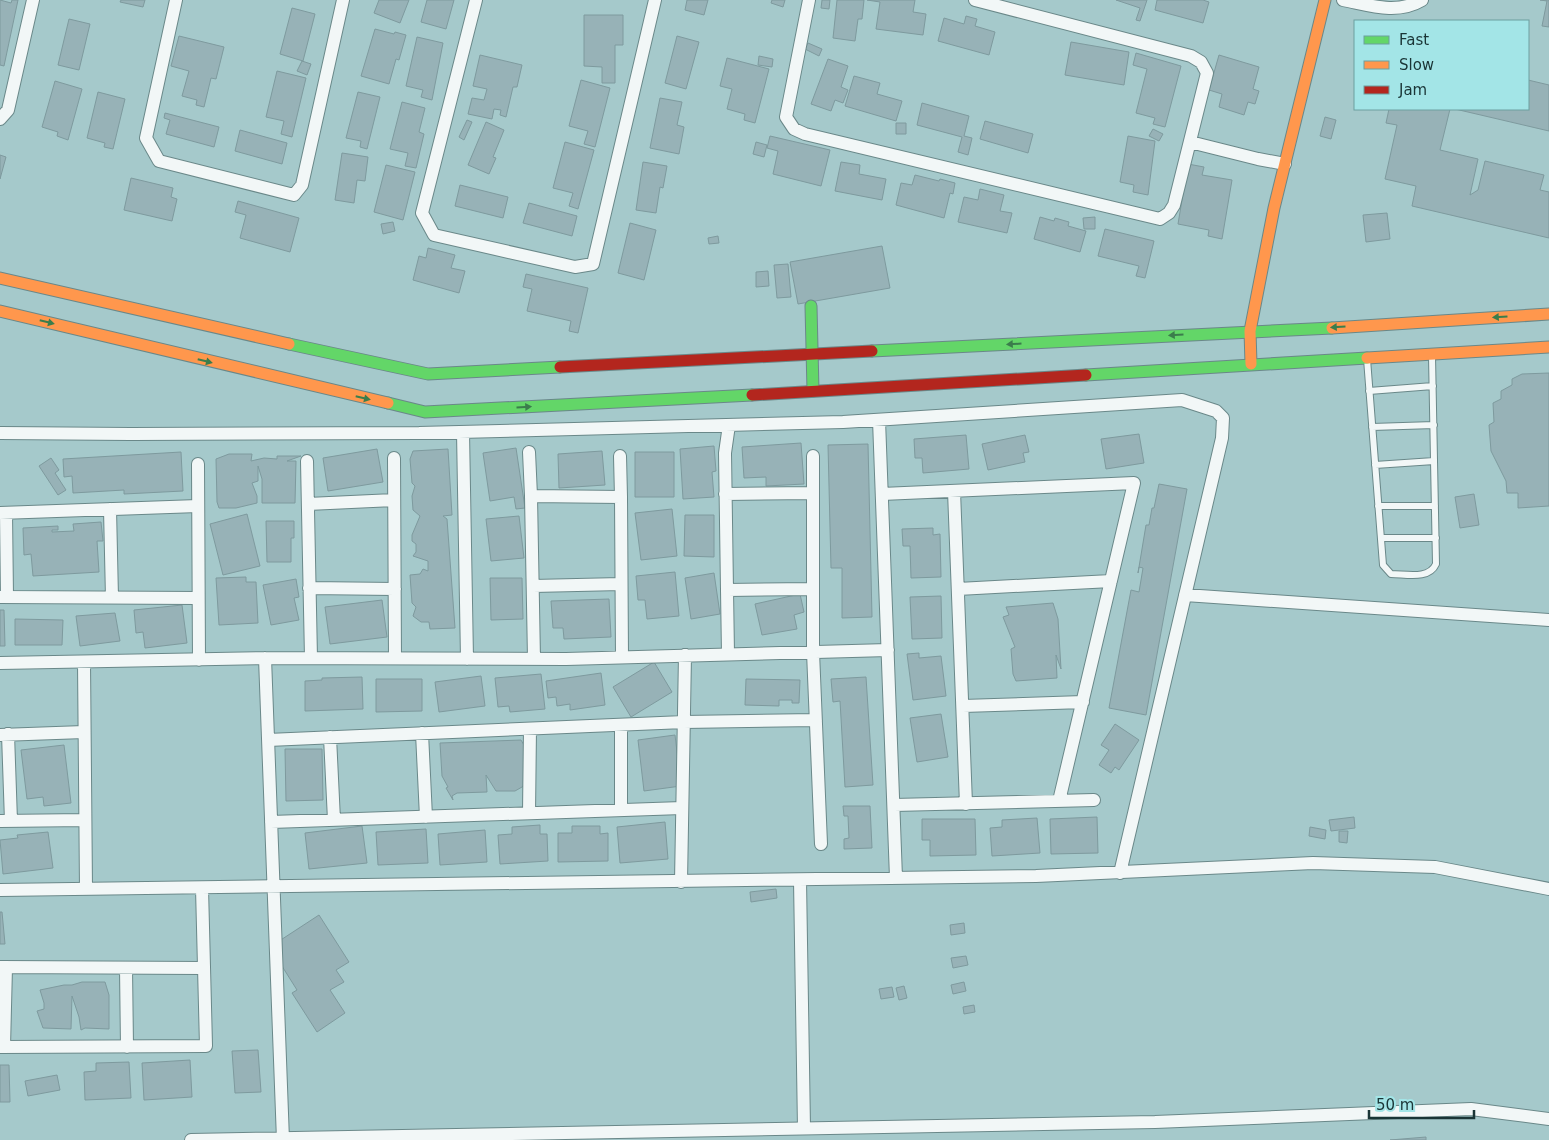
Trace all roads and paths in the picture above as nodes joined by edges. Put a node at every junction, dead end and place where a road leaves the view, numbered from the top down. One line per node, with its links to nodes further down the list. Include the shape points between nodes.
1 (33, 0): 11 (street, via 8,110)
2 (176, 0): 3 (street, via 146,138 159,161 294,195 302,185)
3 (343, 0)
4 (476, 0): 5 (street, via 422,213 434,235 575,267 593,264)
5 (655, 0)
6 (809, 0): 12 (street, via 786,117 794,129 805,134 1160,220 1174,205)
7 (975, 0): 12 (street, via 1191,56 1201,62 1207,73)
8 (1325, 0): 13 (street)
9 (1343, 0): 10 (street, via 1392,9)
10 (1422, 0)
11 (0, 119)
12 (1190, 142): 13 (street)
13 (1284, 164): 18 (street)
14 (0, 278): 21 (street, via 428,374)
15 (811, 306): 21 (street)
16 (0, 311): 25 (street, one-way to 25, via 425,412)
17 (1549, 314): 18 (street, one-way to 18)
18 (1250, 331): 21 (street, one-way to 21); 23 (street)
19 (1549, 347): 20 (street)
20 (1432, 354): 22 (street); 24 (lane)
21 (812, 355): 25 (street)
22 (1367, 357): 23 (street); 26 (lane)
23 (1251, 364): 25 (street)
24 (1433, 386): 26 (lane); 28 (lane)
25 (813, 391)
26 (1369, 391): 30 (lane)
27 (879, 420): 29 (street); 44 (street); 64 (street, via 1182,400 1216,411 1224,418 1222,438)
28 (1434, 425): 30 (lane); 38 (lane)
29 (728, 426): 31 (street); 43 (street)
30 (1372, 427): 40 (lane)
31 (463, 432): 32 (street); 79 (street)
32 (0, 433)
33 (529, 452): 45 (street)
34 (620, 456): 46 (street)
35 (813, 456): 42 (street)
36 (394, 458): 47 (street)
37 (307, 461): 48 (street)
38 (1434, 462): 40 (lane); 51 (lane)
39 (198, 464): 49 (street)
40 (1375, 465): 50 (lane)
41 (954, 491): 44 (street); 56 (street, via 1134,483); 60 (street)
42 (813, 493): 43 (street); 62 (street)
43 (726, 494): 63 (street)
44 (882, 494): 70 (street)
45 (531, 496): 46 (street); 58 (street)
46 (620, 498): 57 (street)
47 (394, 500): 48 (street); 61 (street)
48 (308, 504): 59 (street)
49 (198, 506): 52 (street); 67 (street)
50 (1378, 506): 51 (lane); 54 (lane)
51 (1435, 506): 55 (lane)
52 (110, 509): 53 (street); 66 (street)
53 (3, 513): 65 (street)
54 (1381, 538): 55 (lane); 55 (lane, via 1383,565 1391,574 1427,574 1433,570)
55 (1436, 538)
56 (1111, 581): 60 (street); 84 (street)
57 (621, 584): 58 (street); 75 (street)
58 (533, 586): 80 (street)
59 (310, 588): 61 (street); 77 (street)
60 (958, 588): 85 (street)
61 (395, 589): 78 (street)
62 (813, 589): 63 (street); 71 (street)
63 (727, 590): 69 (street)
64 (1185, 595): 68 (street); 108 (street)
65 (3, 597): 66 (street)
66 (112, 598): 67 (street)
67 (198, 598): 81 (street)
68 (1549, 620)
69 (728, 630): 72 (street); 73 (street)
70 (888, 650): 71 (street); 98 (street)
71 (813, 652): 73 (street); 86 (street)
72 (728, 654): 73 (street); 74 (street)
73 (742, 654)
74 (685, 655): 75 (street); 87 (street)
75 (622, 657): 80 (street)
76 (265, 658): 77 (street); 81 (street); 94 (street)
77 (311, 658): 78 (street)
78 (395, 658): 79 (street)
79 (467, 658): 80 (street)
80 (534, 659)
81 (198, 660): 82 (street)
82 (84, 662): 83 (street); 90 (street)
83 (0, 663)
84 (1083, 702): 85 (street); 96 (street)
85 (963, 706): 97 (street)
86 (816, 720): 87 (street); 107 (street)
87 (684, 722): 88 (street); 99 (street)
88 (621, 725): 89 (street); 100 (street)
89 (530, 729): 91 (street); 101 (street)
90 (84, 732): 92 (street); 103 (street)
91 (422, 733): 93 (street); 102 (street)
92 (4, 734): 105 (street)
93 (330, 738): 94 (street); 104 (street)
94 (268, 740): 106 (street)
95 (1094, 800): 96 (street)
96 (1059, 801): 97 (street)
97 (966, 804): 98 (street)
98 (894, 806): 109 (street)
99 (682, 808): 100 (street); 111 (street)
100 (621, 810): 101 (street)
101 (529, 813): 102 (street)
102 (426, 817): 104 (street)
103 (85, 820): 105 (street); 114 (street)
104 (334, 820): 106 (street)
105 (5, 821)
106 (271, 822): 112 (street)
107 (821, 844)
108 (1120, 872): 109 (street); 115 (street, via 1313,862 1436,867)
109 (896, 878): 110 (street)
110 (800, 880): 111 (street); 124 (street)
111 (681, 882): 112 (street)
112 (274, 887): 113 (street); 126 (street)
113 (202, 888): 114 (street); 119 (street)
114 (86, 889): 116 (street)
115 (1549, 889)
116 (0, 890)
117 (3, 967): 118 (street); 120 (street)
118 (126, 968): 119 (street); 121 (street)
119 (204, 968): 121 (street, via 206,1046)
120 (2, 1047): 121 (street)
121 (127, 1047)
122 (1549, 1119): 123 (street, via 1471,1109 1155,1122)
123 (891, 1127): 124 (street); 128 (street)
124 (804, 1128): 125 (street)
125 (704, 1135): 126 (street)
126 (284, 1139): 127 (street)
127 (192, 1140)
128 (891, 1140)

